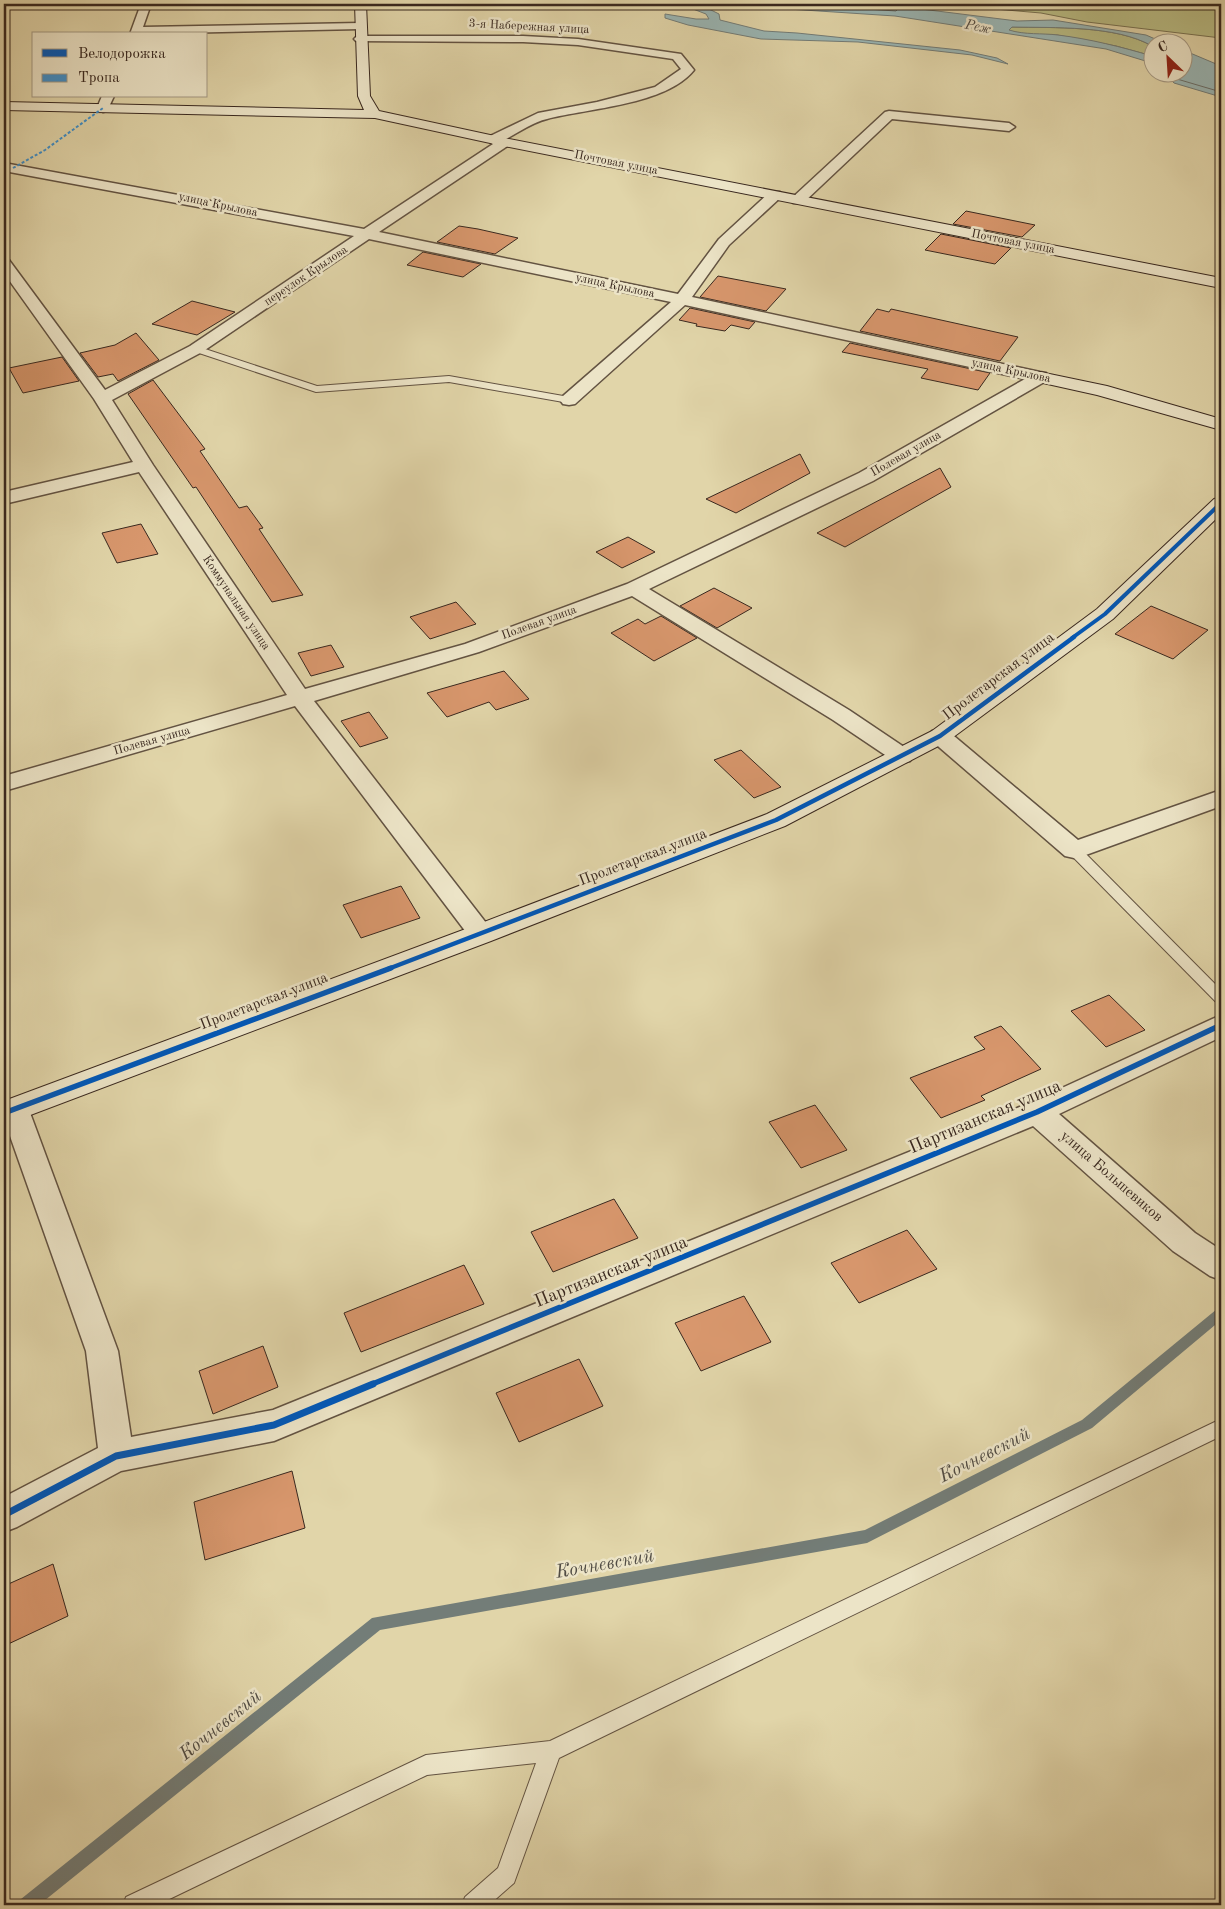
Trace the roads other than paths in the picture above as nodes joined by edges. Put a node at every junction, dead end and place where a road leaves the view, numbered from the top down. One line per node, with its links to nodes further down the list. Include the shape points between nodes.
1 (13, 4): 4 (lane)
2 (360, 4): 7 (main road)
3 (1210, 4): 5 (street)
4 (146, 6): 6 (street)
5 (1221, 6)
6 (136, 32): 7 (street, 3-я Набережная улица)
7 (360, 32): 8 (street, 3-я Набережная улица, via 578,42 677,56); 11 (main road, via 364,96)
8 (688, 70): 13 (street, переулок Крылова, via 659,90 542,116)
9 (105, 102): 10 (main road, Почтовая улица); 11 (main road, Почтовая улица)
10 (4, 106)
11 (376, 114): 13 (main road, Почтовая улица)
12 (1009, 127): 16 (street, via 889,115)
13 (498, 141): 15 (main road, Почтовая улица); 17 (street, переулок Крылова)
14 (7, 168): 17 (street, улица Крылова, via 174,195)
15 (775, 195): 16 (main road, Почтовая улица); 20 (street, via 724,242)
16 (798, 200): 19 (main road, Почтовая улица)
17 (367, 235): 20 (street, улица Крылова); 21 (street, переулок Крылова)
18 (4, 262): 23 (street, Коммунальная улица, via 20,299)
19 (1221, 283)
20 (682, 300): 22 (street, улица Крылова); 24 (street)
21 (196, 349): 23 (street, переулок Крылова); 24 (lane, via 316,390 449,379)
22 (1040, 377): 25 (main road, улица Крылова, via 1101,390); 29 (street, Полевая улица, via 866,477)
23 (102, 398): 26 (street, Коммунальная улица)
24 (569, 400)
25 (1221, 426)
26 (144, 465): 27 (street); 30 (street, Коммунальная улица)
27 (4, 498)
28 (1221, 503): 31 (main road, Пролетарская улица, via 1105,614)
29 (634, 588): 30 (street, Полевая улица, via 472,648); 32 (street)
30 (300, 698): 33 (street, Полевая улица); 36 (street, Коммунальная улица)
31 (940, 736): 32 (main road, Пролетарская улица); 35 (street)
32 (902, 756): 36 (main road, Пролетарская улица, via 776,820)
33 (4, 784)
34 (1221, 798): 35 (street)
35 (1074, 850): 37 (lane)
36 (482, 934): 39 (main road, Пролетарская улица)
37 (1221, 998)
38 (1221, 1026): 40 (street, Партизанская улица)
39 (9, 1112): 43 (street, via 102,1351)
40 (1037, 1112): 41 (street, улица Большевиков, via 1184,1242); 43 (street, Партизанская улица, via 274,1425)
41 (1221, 1267)
42 (1221, 1427): 45 (lane)
43 (116, 1456): 44 (street, Партизанская улица)
44 (4, 1516)
45 (551, 1751): 46 (lane, via 426,1765); 47 (lane, via 506,1875)
46 (134, 1905)
47 (473, 1905)

